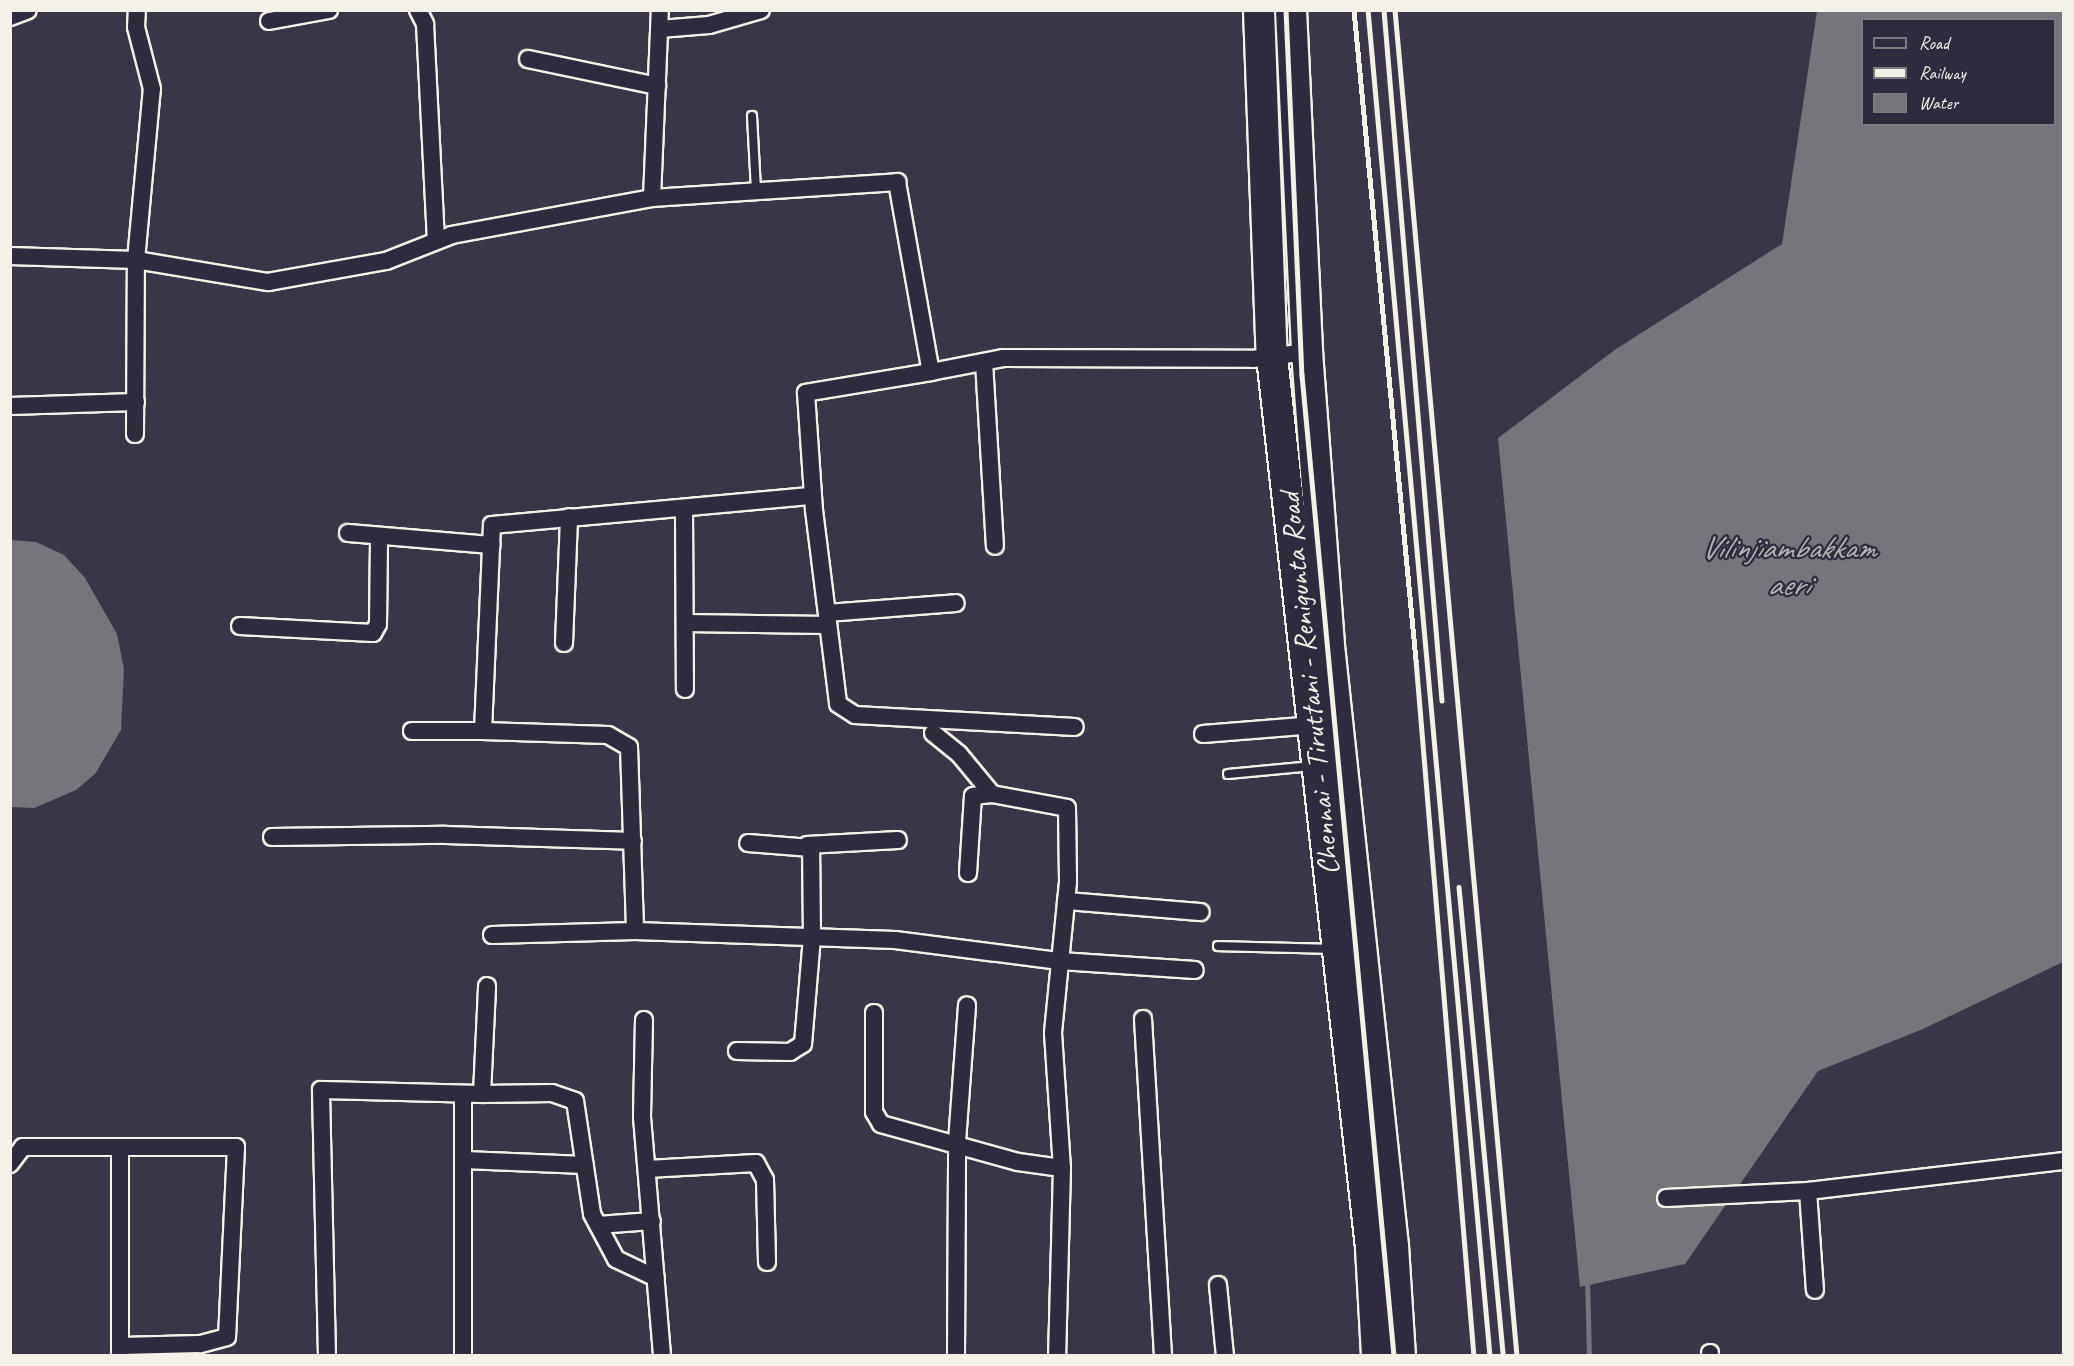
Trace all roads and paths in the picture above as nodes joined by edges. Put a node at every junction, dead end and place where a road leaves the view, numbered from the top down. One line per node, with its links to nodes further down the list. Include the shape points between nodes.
1 (28, 10): 9 (street)
2 (136, 10): 19 (street, via 136,27 152,89)
3 (329, 10): 10 (street)
4 (418, 10): 17 (street, via 425,24)
5 (660, 10): 11 (street)
6 (761, 10): 11 (street, via 709,25)
7 (1259, 10): 21 (highway, Chennai - Tiruttani - Renigunta Road)
8 (1291, 10): 20 (highway, Chennai - Tiruttani - Renigunta Road)
9 (10, 18)
10 (269, 21)
11 (660, 29): 13 (street)
12 (528, 59): 13 (street)
13 (657, 86): 16 (street)
14 (752, 116): 15 (lane)
15 (756, 191): 16 (street); 23 (street, via 897,182)
16 (652, 198): 17 (street)
17 (436, 241): 19 (street, via 386,261 268,282)
18 (10, 256): 19 (street)
19 (136, 260): 24 (street)
20 (1307, 352): 21 (street); 97 (highway, Chennai - Tiruttani - Renigunta Road, via 1331,666 1393,1246)
21 (1272, 357): 22 (street); 40 (highway, Chennai - Tiruttani - Renigunta Road)
22 (984, 362): 23 (street); 33 (street)
23 (931, 372): 27 (street, via 806,393)
24 (136, 402): 25 (street); 26 (street)
25 (10, 406)
26 (135, 434)
27 (813, 496): 28 (street); 35 (street)
28 (684, 510): 29 (street); 36 (street)
29 (569, 518): 32 (street, via 492,525); 38 (street)
30 (348, 533): 31 (street)
31 (380, 536): 32 (street); 37 (street, via 378,624 373,633)
32 (491, 545): 43 (street)
33 (995, 546)
34 (956, 603): 35 (street)
35 (827, 619): 36 (street); 41 (street, via 838,704 846,713)
36 (684, 623): 39 (street)
37 (240, 626)
38 (564, 643)
39 (685, 690)
40 (1315, 725): 45 (street); 46 (highway, Chennai - Tiruttani - Renigunta Road)
41 (1075, 727)
42 (412, 731): 43 (street)
43 (483, 731): 51 (street, via 621,739 631,763)
44 (933, 733): 48 (street, via 959,754)
45 (1203, 734)
46 (1319, 766): 47 (lane); 61 (highway, Chennai - Tiruttani - Renigunta Road)
47 (1228, 774)
48 (992, 794): 54 (street, via 977,794 970,801); 55 (street, via 1068,808)
49 (272, 837): 51 (street, via 446,835)
50 (898, 840): 53 (street)
51 (633, 841): 57 (street)
52 (748, 843): 53 (street)
53 (807, 845): 59 (street, via 812,853)
54 (968, 873)
55 (1066, 901): 56 (street); 62 (street)
56 (1201, 912)
57 (635, 931): 58 (street); 59 (street)
58 (492, 935)
59 (812, 937): 62 (street, via 895,940); 69 (street, via 803,1044 790,1052)
60 (1218, 946): 61 (lane)
61 (1339, 950): 96 (highway, Chennai - Tiruttani - Renigunta Road, via 1371,1248)
62 (1060, 961): 63 (street); 79 (street, via 1053,1034)
63 (1196, 970)
64 (486, 986): 70 (street)
65 (967, 1005): 72 (street)
66 (874, 1013): 72 (street, via 875,1117 886,1127)
67 (1143, 1018): 94 (street)
68 (644, 1020): 78 (street, via 642,1117)
69 (737, 1051)
70 (482, 1094): 71 (street); 77 (street, via 552,1093 575,1101)
71 (463, 1096): 74 (street); 89 (street, via 321,1090)
72 (957, 1142): 79 (street, via 1018,1162); 92 (street)
73 (120, 1147): 76 (street, via 23,1147); 88 (street); 88 (street, via 236,1148 226,1337 200,1344)
74 (464, 1160): 77 (street); 90 (street)
75 (2064, 1161): 80 (street)
76 (10, 1164)
77 (585, 1165): 83 (street, via 592,1214)
78 (647, 1168): 82 (street); 84 (street, via 756,1163 765,1180)
79 (1062, 1168): 93 (street)
80 (1808, 1191): 81 (street); 87 (street)
81 (1666, 1198)
82 (652, 1221): 83 (street); 85 (street)
83 (598, 1225): 85 (street, via 616,1259)
84 (767, 1262)
85 (657, 1278): 91 (street)
86 (1218, 1285): 95 (street)
87 (1815, 1290)
88 (120, 1351)
89 (327, 1356)
90 (462, 1356)
91 (662, 1356)
92 (957, 1356)
93 (1057, 1356)
94 (1163, 1356)
95 (1225, 1356)
96 (1377, 1356)
97 (1401, 1356)

